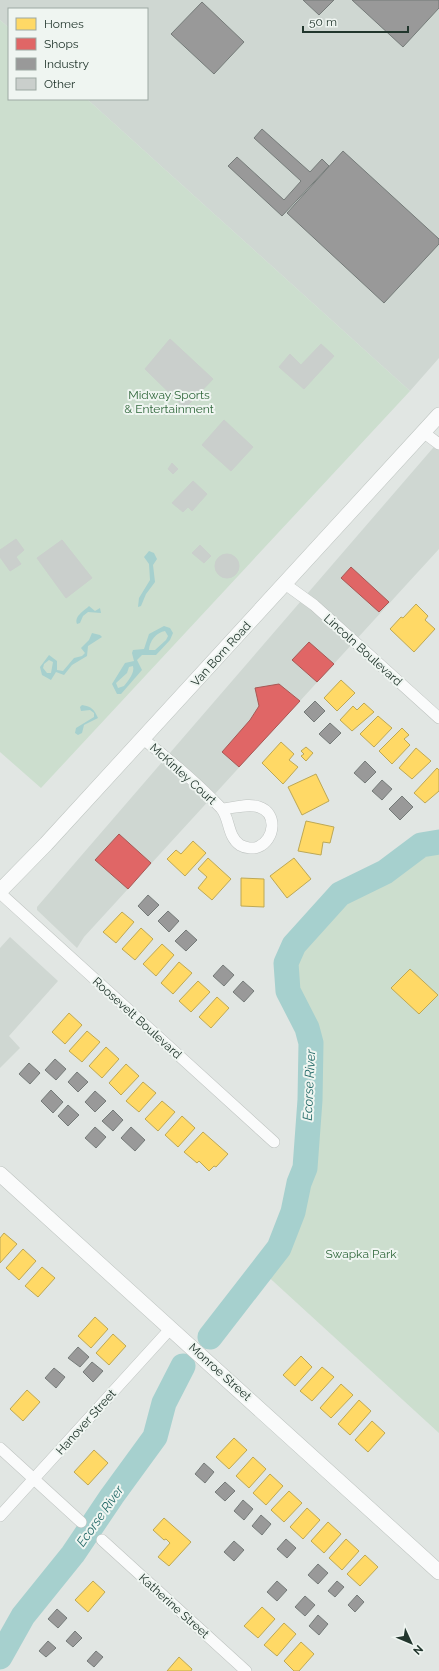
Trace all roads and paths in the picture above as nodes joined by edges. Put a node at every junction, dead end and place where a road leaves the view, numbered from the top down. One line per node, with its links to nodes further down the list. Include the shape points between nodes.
1 (439, 415): 2 (main road, Van Born Road)
2 (423, 432): 3 (street); 4 (main road, Van Born Road)
3 (439, 444)
4 (285, 584): 5 (street, Lincoln Boulevard, via 314,605); 6 (main road, Van Born Road)
5 (439, 718)
6 (143, 739): 7 (street, McKinley Court, via 171,761); 8 (main road, Van Born Road)
7 (222, 809): 7 (street, McKinley Court, via 251,805 260,807 268,813 272,821 270,836 265,843 257,847 241,846 235,840)
8 (0, 892): 9 (street, Roosevelt Boulevard)
9 (274, 1142)
10 (0, 1174): 11 (main road, Monroe Street)
11 (171, 1328): 13 (street, Hanover Street); 17 (main road, Monroe Street)
12 (0, 1448): 13 (street)
13 (34, 1479): 14 (street, Hanover Street); 15 (street)
14 (0, 1516)
15 (81, 1522)
16 (102, 1540): 18 (street, Katherine Street)
17 (439, 1572)
18 (246, 1671)

